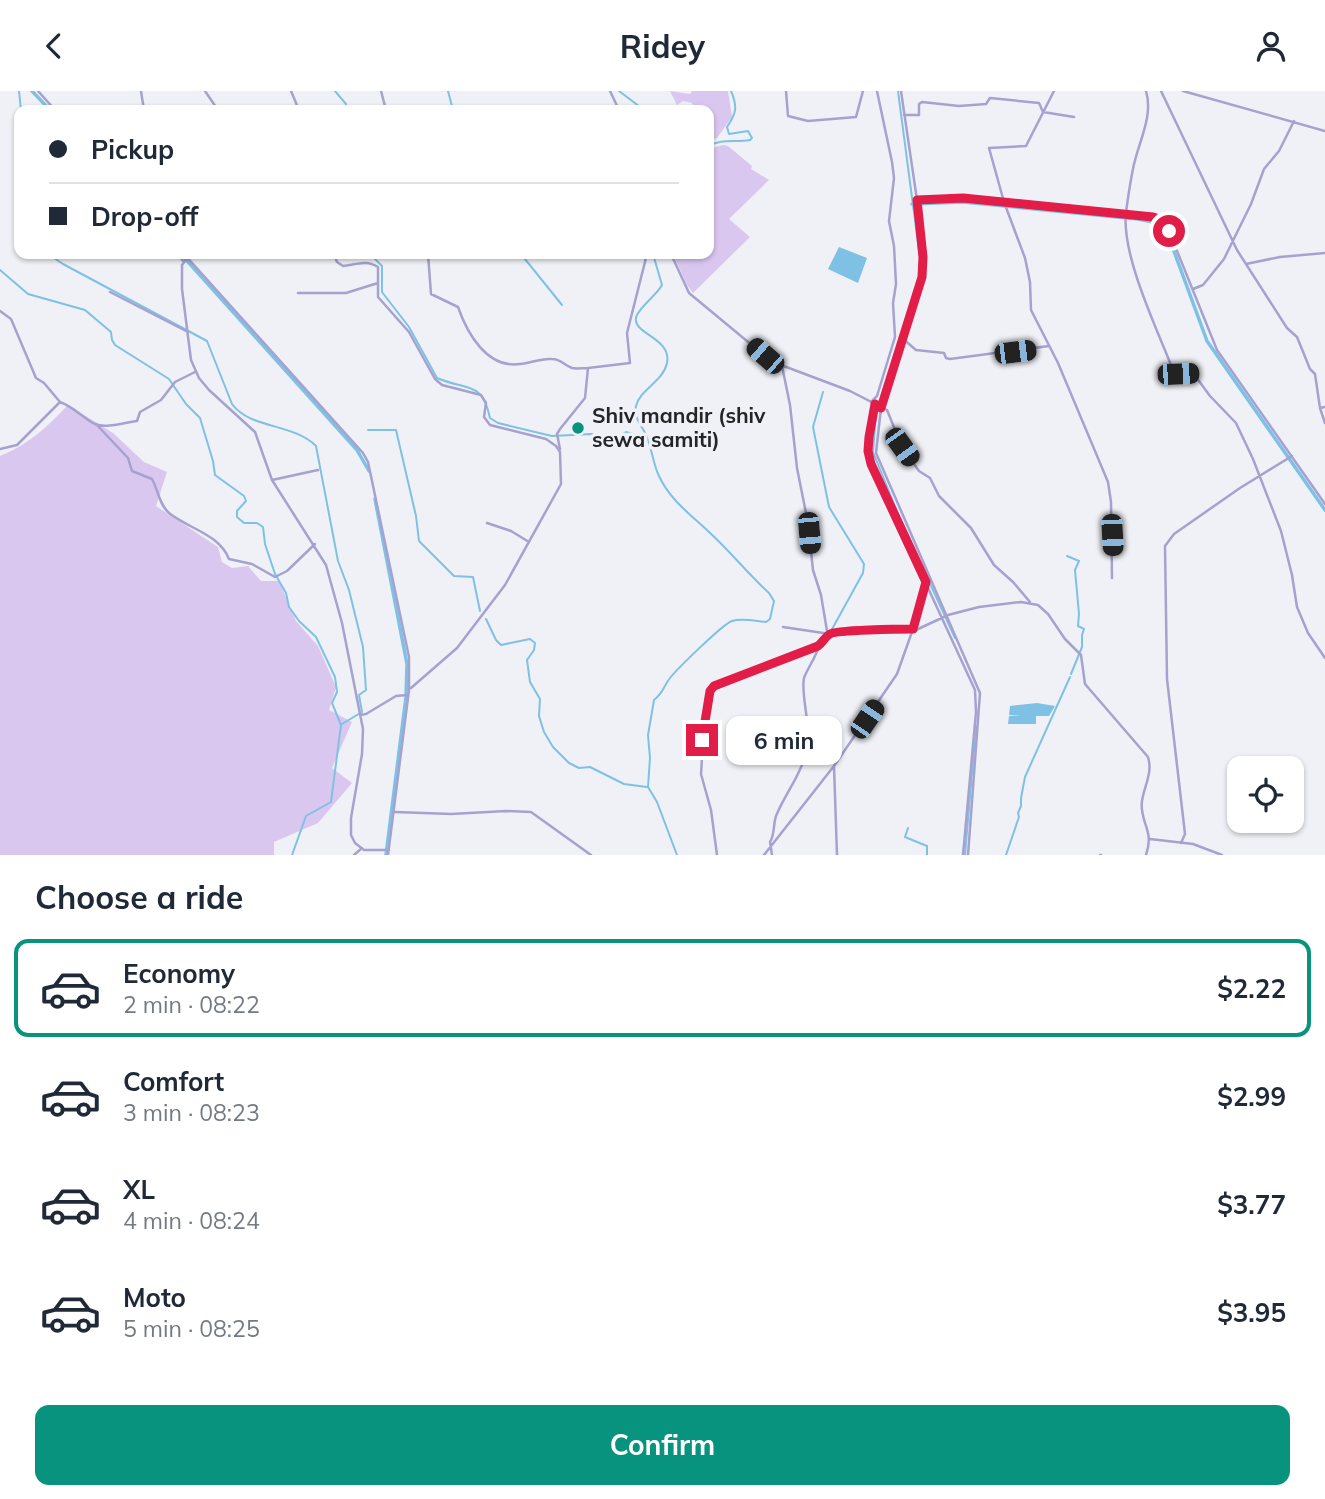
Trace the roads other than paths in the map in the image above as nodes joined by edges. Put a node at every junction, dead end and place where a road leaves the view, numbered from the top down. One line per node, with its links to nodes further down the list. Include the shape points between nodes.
1 (38, 91): 10 (street)
2 (786, 91): 3 (street, via 788,116 808,121 856,117)
3 (863, 91)
4 (877, 91): 39 (street, via 892,162 888,221 896,284 895,337)
5 (901, 91): 12 (street)
6 (1054, 91): 11 (street)
7 (1146, 91): 18 (street, via 1146,120)
8 (1161, 91): 19 (street)
9 (1183, 91): 14 (street)
10 (51, 105)
11 (1043, 112): 12 (street, via 1040,103 990,98 986,104 972,106 922,102 919,115); 13 (street); 17 (street, via 1026,146 989,148)
12 (904, 115): 16 (street)
13 (1074, 117)
14 (1294, 121): 15 (street); 19 (street, via 1264,169)
15 (1325, 131)
16 (917, 200): 17 (street); 33 (street, via 923,270)
17 (1004, 202): 18 (street); 34 (street, via 1026,258 1031,310)
18 (1126, 214): 28 (street, via 1165,223); 47 (street, via 1130,256 1173,370 1193,373 1227,412)
19 (1233, 241): 26 (street); 28 (street, via 1203,285)
20 (1325, 253): 26 (street)
21 (186, 259): 32 (street, via 182,289); 63 (street, via 368,462 408,648)
22 (336, 259): 27 (street, via 343,266 374,264)
23 (428, 259): 36 (street, via 431,294 458,307 472,339 498,362 518,365 557,359 573,369)
24 (646, 259): 36 (street, via 628,328 630,363)
25 (673, 259): 35 (street, via 689,293)
26 (1246, 264): 40 (street, via 1297,337 1315,374)
27 (378, 283): 30 (street, via 345,293); 44 (street, via 378,297 409,332 435,379 481,395 486,422 546,439)
28 (1193, 289): 45 (street, via 1217,350)
29 (110, 292): 32 (street)
30 (298, 293)
31 (0, 311): 38 (street, via 11,319 36,378)
32 (187, 330): 37 (street)
33 (902, 338): 34 (street, via 916,350 944,353 950,359); 39 (street)
34 (1049, 346): 53 (street, via 1108,482)
35 (782, 366): 39 (street); 60 (street, via 814,578)
36 (589, 368): 44 (street, via 585,398 557,434)
37 (196, 372): 42 (street, via 174,384 161,400 140,412 136,421); 48 (street, via 217,399 255,432)
38 (60, 402): 42 (street); 43 (street, via 17,445)
39 (877, 406): 54 (street, via 869,437 871,464); 55 (street, via 887,410 902,447 919,471 930,478 994,565); 56 (street, via 877,459)
40 (1323, 408): 41 (street)
41 (1325, 423)
42 (96, 424): 52 (street, via 128,458 132,471 152,479 167,511 218,542 229,559 252,564 275,577 288,571)
43 (0, 450)
44 (560, 452): 51 (street, via 561,484)
45 (1292, 456): 47 (street); 49 (street)
46 (318, 470): 48 (street)
47 (1261, 476): 62 (street, via 1281,531 1297,607); 69 (street, via 1174,534 1165,546 1167,679 1185,834)
48 (272, 480): 52 (street)
49 (1325, 504)
50 (487, 523): 51 (street)
51 (529, 542): 63 (street, via 505,585 457,648)
52 (315, 544): 65 (street, via 333,586)
53 (1112, 578)
54 (926, 582): 57 (street); 59 (street)
55 (1030, 603): 56 (street, via 1003,603); 68 (street, via 1044,609 1081,655 1086,684 1148,757 1142,802)
56 (948, 615): 57 (street); 80 (street, via 980,701)
57 (942, 618): 59 (street); 79 (street, via 976,699)
58 (783, 627): 60 (street)
59 (913, 629): 60 (street); 66 (street, via 897,674)
60 (830, 634): 61 (street)
61 (819, 645): 70 (street, via 804,680 805,757 777,815); 75 (street, via 711,688 701,774)
62 (1325, 658)
63 (409, 690): 64 (street)
64 (405, 695): 65 (street); 67 (street)
65 (360, 715): 71 (street, via 363,742 350,827 355,843)
66 (834, 766): 70 (street); 78 (street)
67 (395, 812): 72 (street); 74 (street, via 531,812)
68 (1150, 839): 69 (street); 81 (street)
69 (1181, 843): 82 (street)
70 (772, 846): 76 (street); 77 (street)
71 (362, 848): 72 (street); 73 (street)
72 (387, 851)
73 (354, 855)
74 (591, 855)
75 (717, 855)
76 (764, 855)
77 (772, 855)
78 (837, 855)
79 (962, 855)
80 (968, 855)
81 (1146, 855)
82 (1222, 855)

